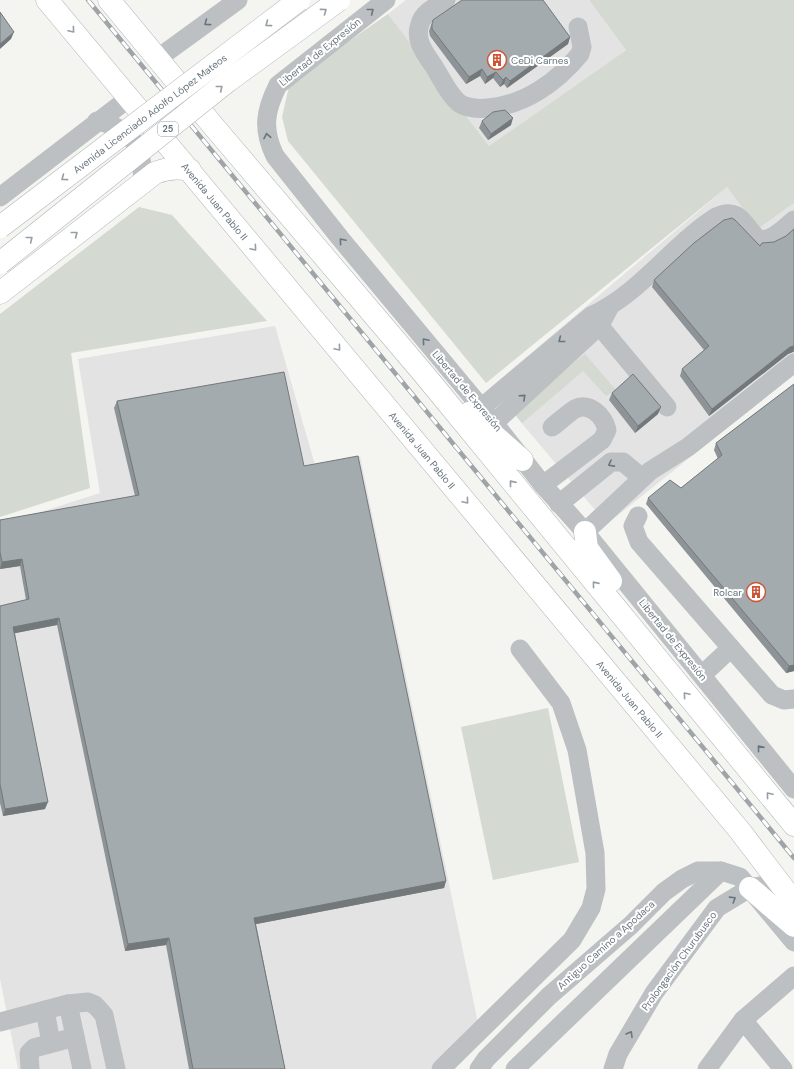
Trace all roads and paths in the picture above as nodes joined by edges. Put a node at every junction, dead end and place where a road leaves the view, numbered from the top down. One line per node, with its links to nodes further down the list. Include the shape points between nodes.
1 (47, 0): 10 (main road, Avenida Juan Pablo II, one-way to 10)
2 (109, 0): 9 (main road)
3 (238, 0): 9 (street, one-way to 9)
4 (299, 0): 16 (main road, Avenida Licenciado Adolfo López Mateos / 25, one-way to 16, bridge)
5 (339, 0): 17 (main road, 25, one-way to 5, bridge, via 228,81)
6 (386, 0): 23 (street, Libertad de Expresión, one-way to 6, via 304,194 275,156 269,143 266,130 267,113 278,85)
7 (446, 0): 8 (street, via 426,14 420,23 420,44 451,93 467,107 510,106 545,87 580,54 582,47)
8 (578, 27)
9 (157, 59): 21 (main road)
10 (128, 98): 11 (street); 12 (main road, Avenida Juan Pablo II)
11 (97, 121): 13 (street, via 111,124 124,131 134,141 143,168); 14 (street)
12 (190, 170): 13 (main road, via 164,169); 40 (main road, Avenida Juan Pablo II, one-way to 40, via 740,831)
13 (142, 182): 18 (main road, one-way to 13)
14 (0, 197)
15 (794, 220): 19 (street, via 769,239 762,240 734,213 716,217)
16 (0, 227)
17 (0, 263)
18 (0, 293)
19 (596, 320): 22 (street); 23 (street, one-way to 23); 24 (street, one-way to 19)
20 (794, 363): 27 (street, via 688,447)
21 (423, 374): 26 (main road); 34 (main road, one-way to 21)
22 (667, 407)
23 (481, 408): 24 (street, Libertad de Expresión)
24 (494, 423): 26 (street, Libertad de Expresión)
25 (552, 427): 28 (street, via 575,409 589,408 601,417 607,430 602,440)
26 (522, 460): 28 (street, Libertad de Expresión)
27 (642, 478): 29 (street, one-way to 29, via 623,462 611,462); 31 (street)
28 (543, 486): 29 (street, Libertad de Expresión)
29 (559, 504): 31 (street, Libertad de Expresión)
30 (638, 516): 32 (street, via 633,526 639,542)
31 (585, 532): 34 (main road, via 587,548 650,638); 35 (street, Libertad de Expresión)
32 (731, 648): 35 (street); 36 (street, via 772,695 784,700)
33 (520, 649): 55 (street, via 561,703 577,750 595,853 596,889 591,908 572,940)
34 (662, 666): 38 (main road, one-way to 34)
35 (702, 675): 37 (street, Libertad de Expresión, one-way to 35)
36 (794, 699)
37 (790, 777)
38 (794, 825)
39 (721, 871): 41 (street, Antiguo Camino a Apodaca, via 740,877); 56 (street, Antiguo Camino a Apodaca, via 698,871 664,892 631,925 549,996); 57 (street)
40 (779, 882): 41 (street, Prolongación Churubusco); 42 (main road, Avenida Juan Pablo II)
41 (750, 888): 43 (main road); 44 (street, Antiguo Camino a Apodaca); 58 (street, Prolongación Churubusco, one-way to 41, via 618,1054 654,993 689,944 717,908)
42 (794, 902)
43 (794, 926)
44 (794, 942)
45 (794, 976): 48 (street)
46 (68, 1004): 47 (street); 50 (street); 54 (street, via 88,1002 100,1009 104,1015)
47 (44, 1010): 49 (street); 51 (street)
48 (743, 1020): 59 (street); 60 (street)
49 (0, 1022)
50 (76, 1037): 51 (street); 53 (street)
51 (51, 1043): 52 (street, via 29,1052)
52 (30, 1069)
53 (82, 1069)
54 (116, 1069)
55 (441, 1069)
56 (479, 1069)
57 (515, 1069)
58 (612, 1069)
59 (707, 1069)
60 (783, 1069)

